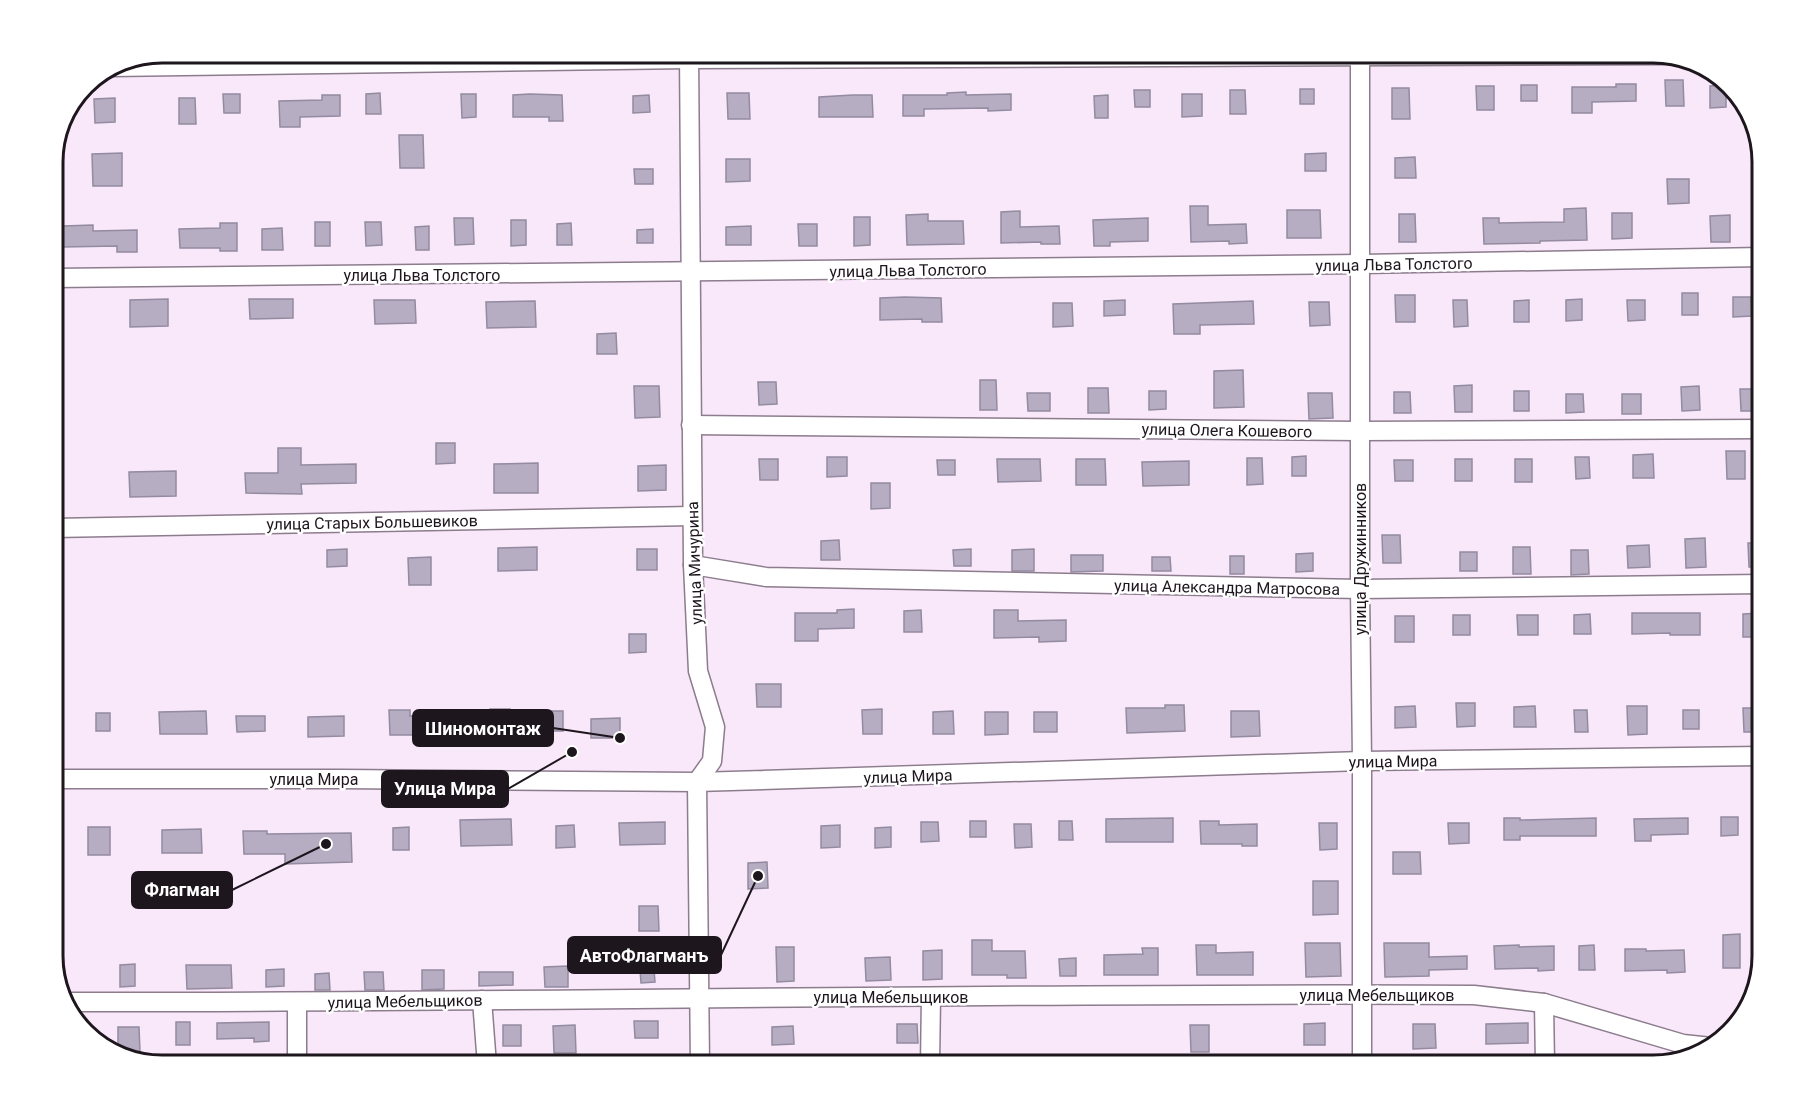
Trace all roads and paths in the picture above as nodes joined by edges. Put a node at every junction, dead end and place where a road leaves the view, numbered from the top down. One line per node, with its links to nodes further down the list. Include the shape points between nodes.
1 (321, 63): 4 (street)
2 (689, 63): 7 (street, улица Мичурина)
3 (1360, 63): 6 (street, улица Дружинников)
4 (138, 66)
5 (1752, 257): 6 (street, улица Льва Толстого)
6 (1361, 264): 7 (street, улица Льва Толстого); 11 (street, улица Дружинников)
7 (692, 272): 8 (street, улица Льва Толстого); 9 (street, улица Мичурина)
8 (63, 278)
9 (692, 425): 11 (street, улица Олега Кошевого); 12 (street, улица Мичурина)
10 (1752, 429): 11 (street, улица Олега Кошевого)
11 (1360, 431): 16 (street, улица Дружинников)
12 (692, 516): 13 (street, улица Старых Большевиков); 14 (street, улица Мичурина)
13 (63, 528)
14 (693, 565): 16 (street, улица Александра Матросова, via 766,577); 20 (street, улица Мичурина, via 698,671 715,727 712,762)
15 (1752, 584): 16 (street, улица Александра Матросова)
16 (1360, 589): 18 (street, улица Дружинников)
17 (1752, 756): 18 (street, улица Мира)
18 (1362, 761): 20 (street, улица Мира); 21 (street, улица Дружинников)
19 (63, 779): 20 (street, улица Мира)
20 (697, 782): 23 (street)
21 (1361, 994): 22 (street, улица Мебельщиков); 27 (street, улица Мебельщиков, via 1474,995); 33 (street, улица Дружинников)
22 (931, 996): 23 (street, улица Мебельщиков); 32 (street)
23 (700, 998): 24 (street, улица Мебельщиков); 31 (street)
24 (482, 1000): 26 (street, улица Мебельщиков); 30 (street)
25 (74, 1002): 26 (street, улица Мебельщиков)
26 (297, 1002): 29 (street)
27 (1544, 1003): 28 (street, улица Мебельщиков); 34 (street)
28 (1695, 1045)
29 (297, 1055)
30 (486, 1055)
31 (700, 1055)
32 (930, 1055)
33 (1362, 1055)
34 (1545, 1055)

